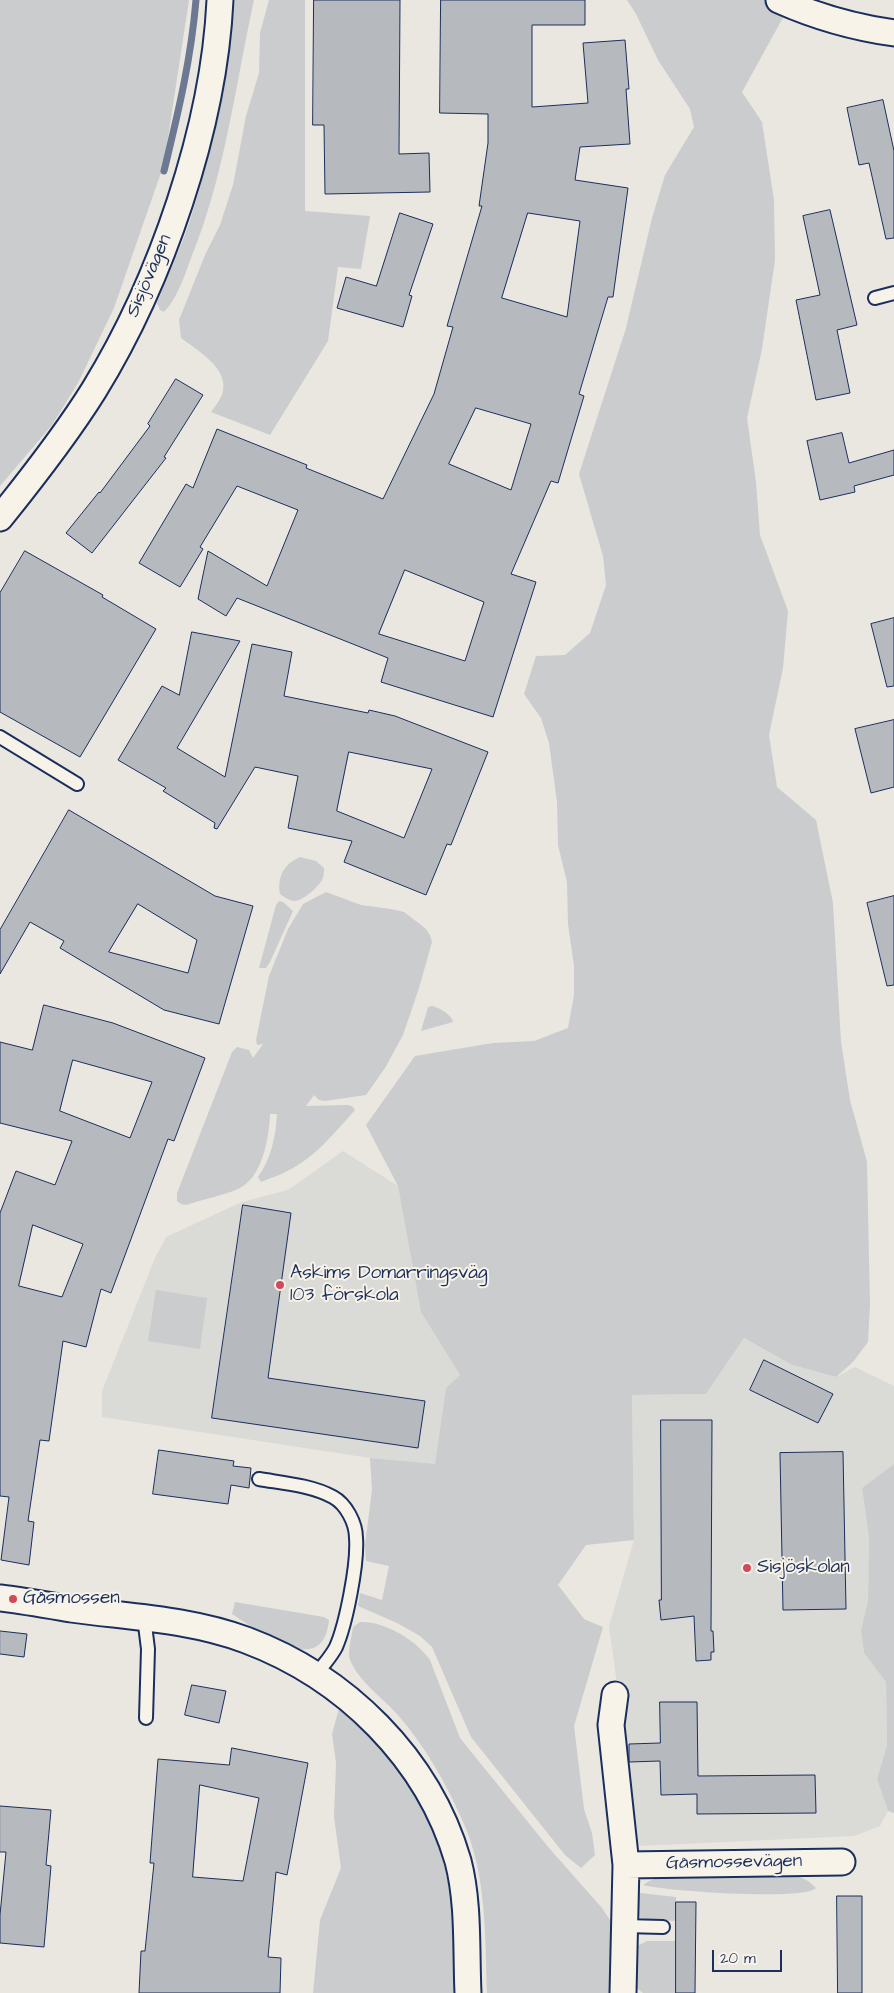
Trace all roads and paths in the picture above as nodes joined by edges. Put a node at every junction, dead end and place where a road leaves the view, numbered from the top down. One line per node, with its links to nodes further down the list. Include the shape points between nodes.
1 (220, 0): 6 (street, Sisjövägen, via 219,32 204,113 187,178 162,252 134,317 94,390 39,470)
2 (779, 0): 3 (street, via 811,15 859,28)
3 (894, 33)
4 (894, 293): 5 (lane)
5 (874, 298)
6 (0, 518)
7 (0, 737): 8 (lane)
8 (77, 784)
9 (258, 1479): 12 (lane, via 308,1488 334,1497 352,1519 356,1538 353,1580 342,1630 335,1648)
10 (0, 1598): 11 (street)
11 (144, 1617): 12 (street, via 244,1640); 14 (lane, via 148,1649)
12 (316, 1675): 19 (street, via 365,1712 388,1735 440,1812 462,1882)
13 (615, 1695): 16 (street, via 611,1725)
14 (146, 1718)
15 (842, 1862): 16 (street, Gåsmossevägen)
16 (626, 1865): 17 (street)
17 (624, 1926): 18 (lane); 20 (street)
18 (663, 1927)
19 (468, 1993)
20 (623, 1993)

